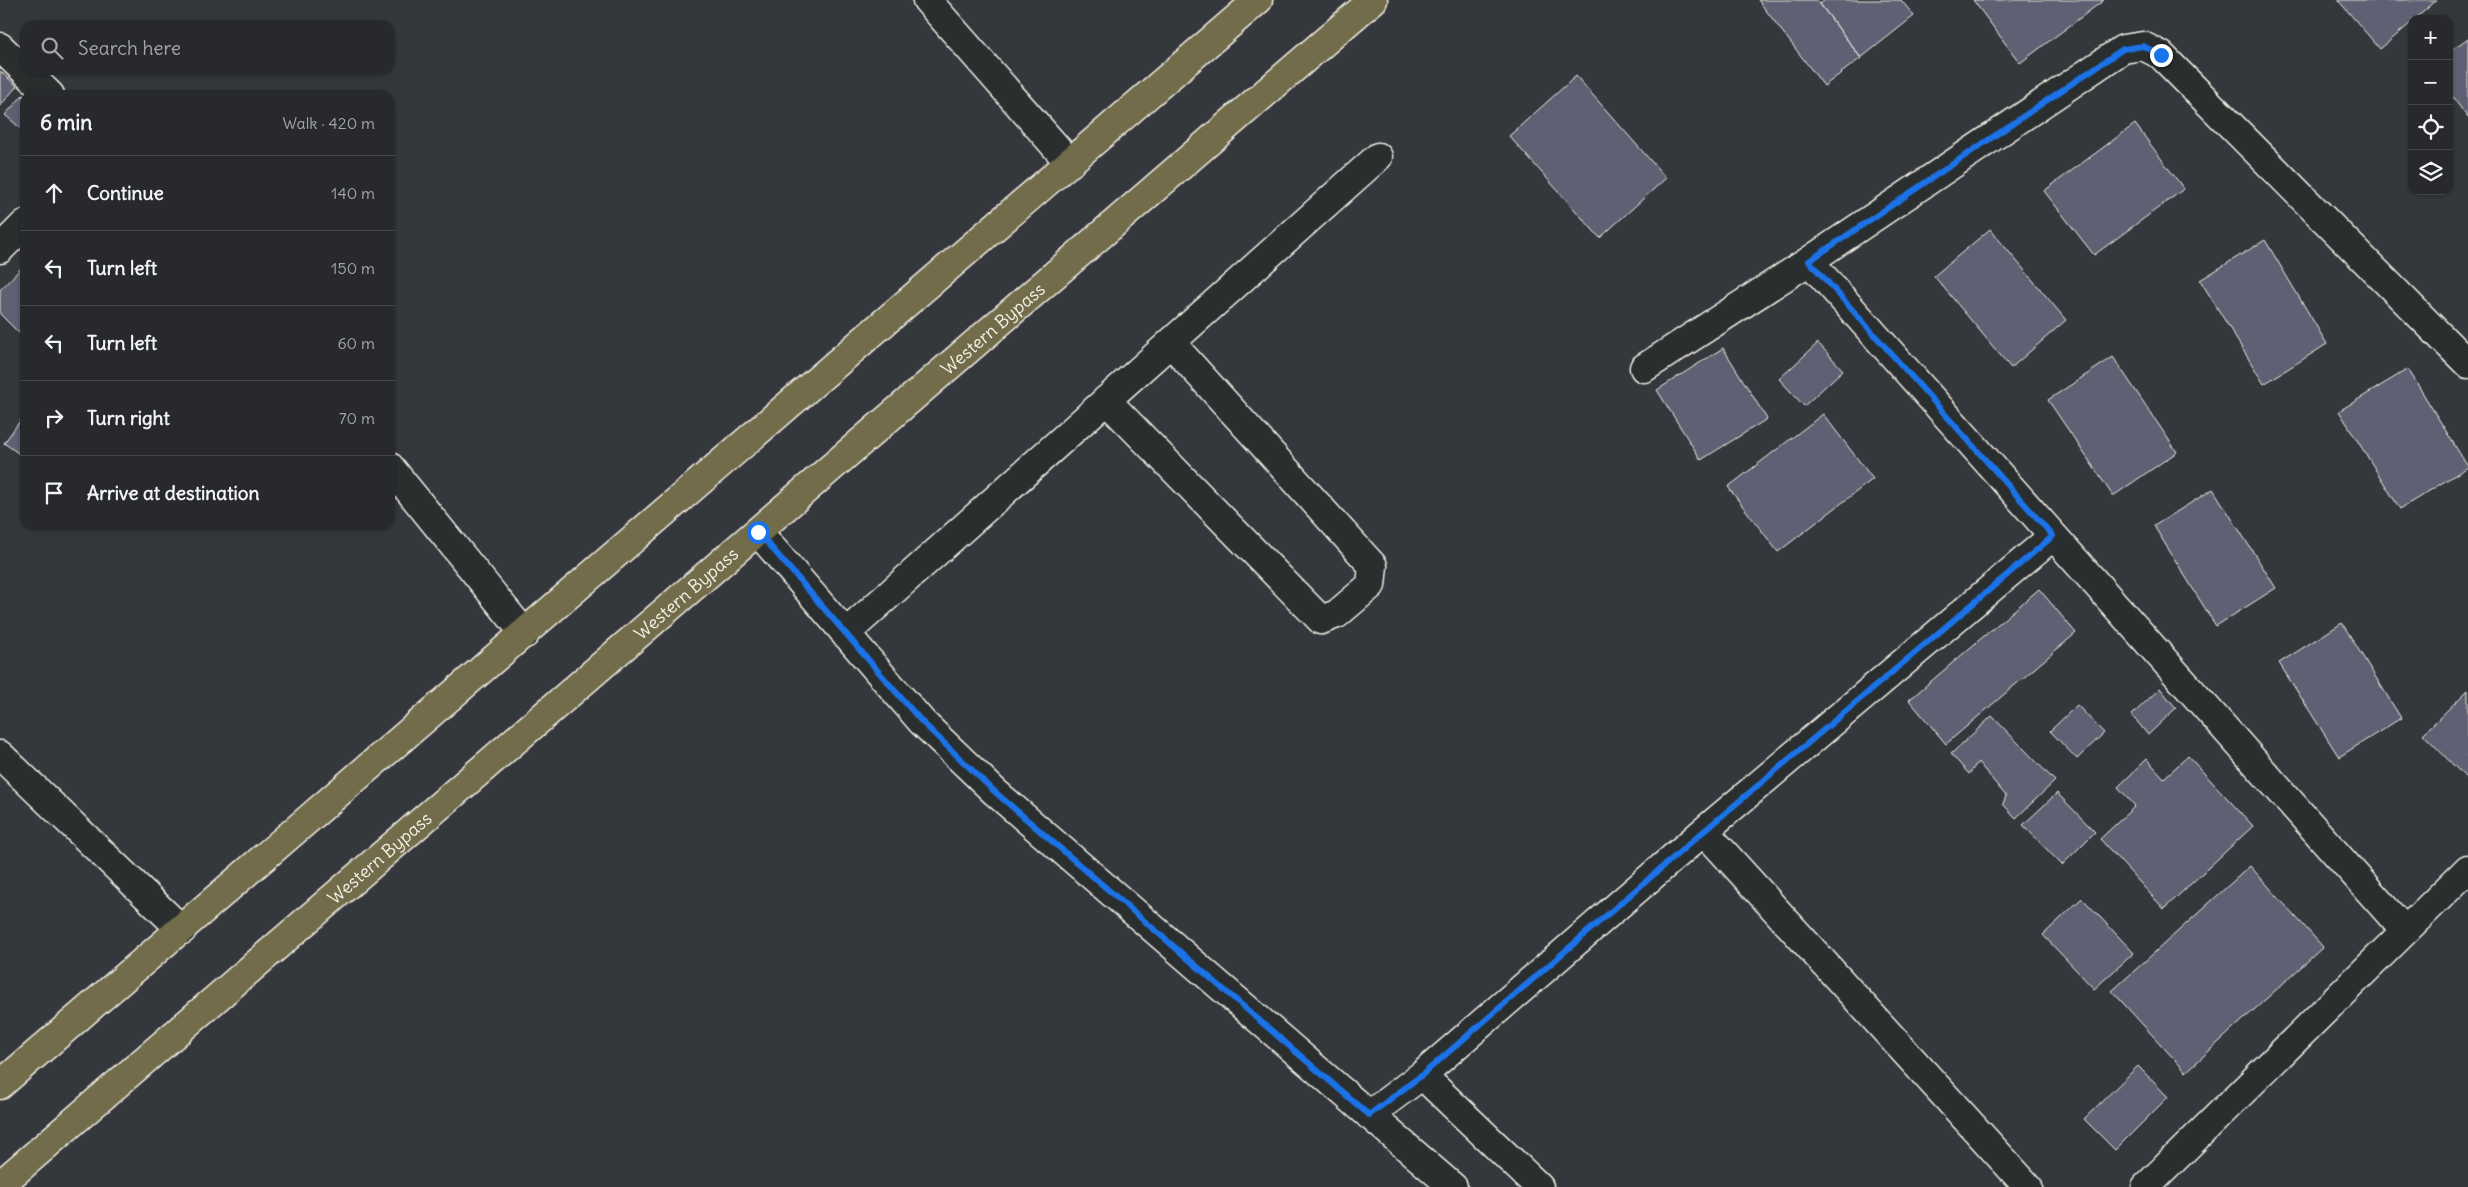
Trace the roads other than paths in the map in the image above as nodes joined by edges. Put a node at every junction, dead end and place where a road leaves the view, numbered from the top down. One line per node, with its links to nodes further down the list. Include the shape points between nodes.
1 (927, 0): 9 (street)
2 (1258, 0): 9 (main road)
3 (1373, 0): 18 (main road, Western Bypass)
4 (0, 47): 5 (street)
5 (20, 66)
6 (29, 75): 7 (street)
7 (45, 90)
8 (1378, 157): 13 (street)
9 (1070, 163): 20 (main road)
10 (20, 229): 11 (street)
11 (0, 249)
12 (1809, 261): 14 (street, via 2123,49 2143,46 2161,55); 15 (street); 19 (street)
13 (1170, 343): 16 (street); 16 (street, via 1373,566 1371,585 1337,614 1321,620)
14 (2468, 364)
15 (1644, 368)
16 (1106, 400): 21 (street)
17 (395, 473): 20 (street)
18 (758, 532): 21 (street); 30 (main road, Western Bypass)
19 (2053, 536): 23 (street); 26 (street)
20 (525, 634): 25 (main road)
21 (845, 634): 29 (street, via 922,722 995,792)
22 (0, 755): 25 (street)
23 (1704, 831): 27 (street); 33 (street)
24 (2468, 869): 26 (street)
25 (182, 930): 28 (main road)
26 (2405, 931): 34 (street)
27 (1422, 1075): 29 (street); 32 (street)
28 (0, 1085)
29 (1369, 1115): 31 (street)
30 (0, 1185)
31 (1452, 1187)
32 (1539, 1187)
33 (2028, 1187)
34 (2146, 1187)

